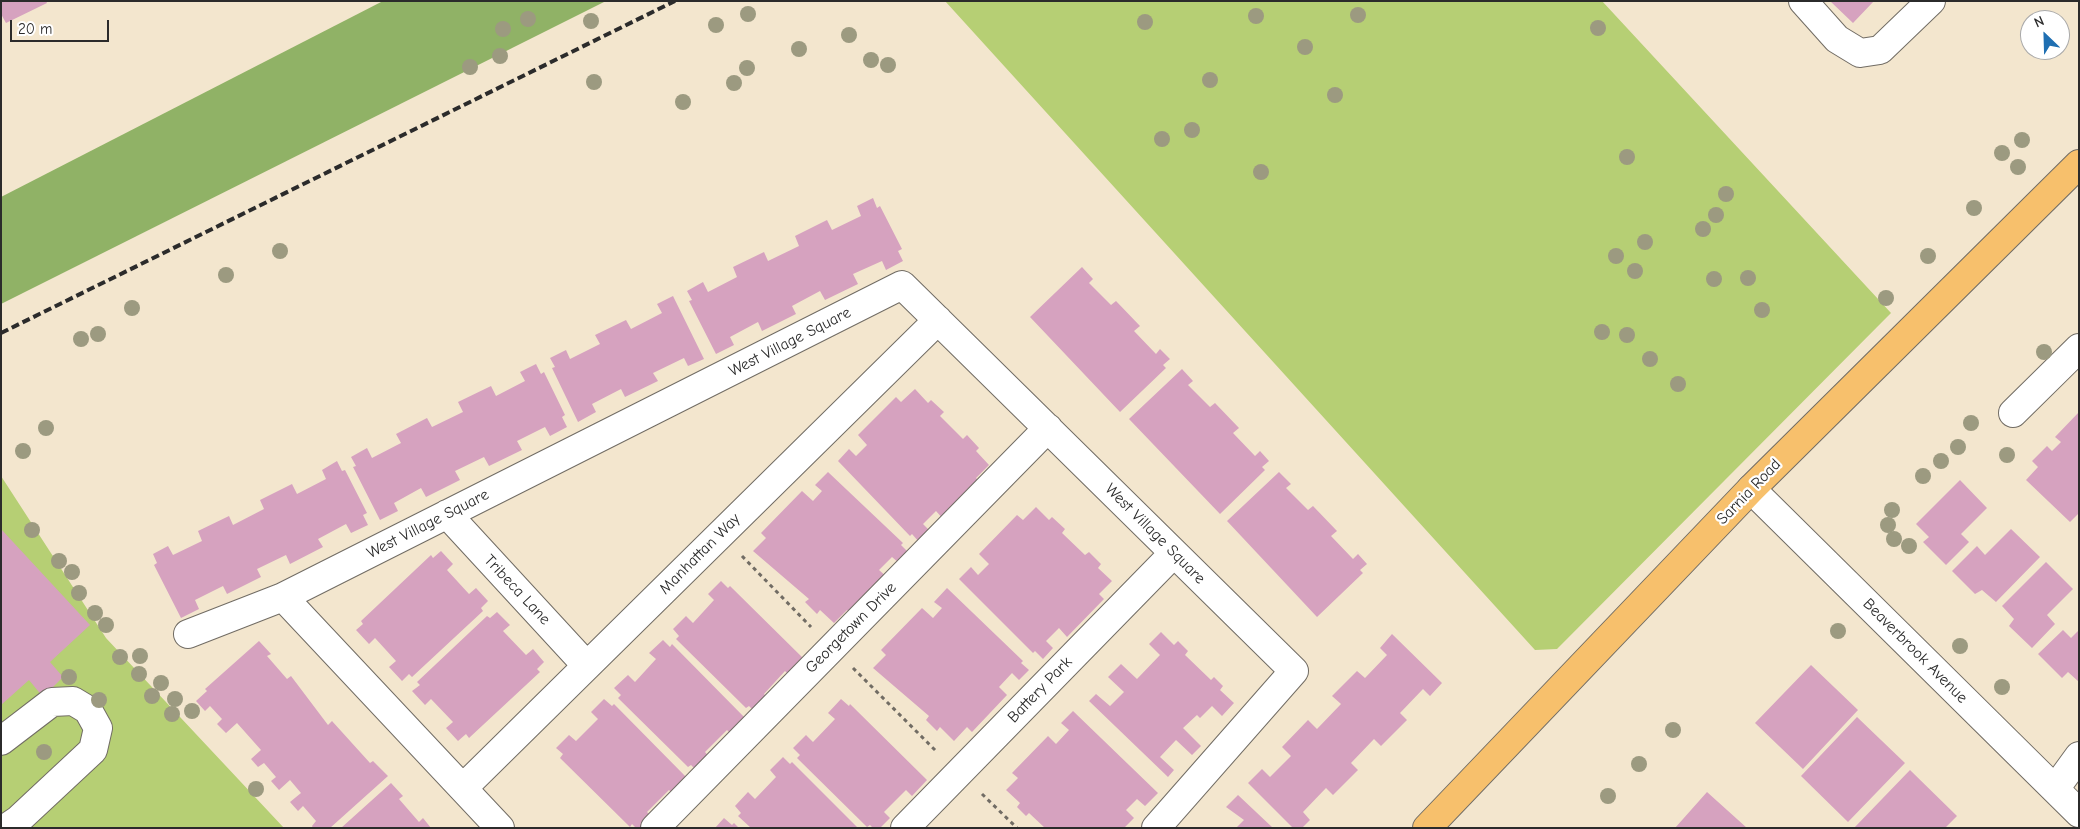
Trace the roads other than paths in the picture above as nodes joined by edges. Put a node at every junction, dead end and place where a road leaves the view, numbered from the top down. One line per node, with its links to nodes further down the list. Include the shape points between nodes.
1 (1803, 1): 2 (street, via 1837,39 1860,53 1880,50)
2 (1931, 1)
3 (2079, 164): 8 (main road, Sarnia Road)
4 (938, 320): 7 (street, West Village Square); 9 (street, West Village Square, via 902,285); 13 (street, Manhattan Way)
5 (2079, 348): 6 (street)
6 (2013, 413)
7 (1048, 428): 10 (street, West Village Square); 21 (street, Georgetown Drive)
8 (1751, 489): 17 (street, Beaverbrook Avenue); 24 (main road, Sarnia Road)
9 (447, 514): 11 (street, West Village Square); 13 (street, Tribeca Lane)
10 (1174, 553): 22 (street, Battery Park); 23 (street, West Village Square, via 1294,671)
11 (283, 597): 12 (street, West Village Square); 16 (street)
12 (188, 634)
13 (587, 666): 16 (street, Manhattan Way)
14 (1, 741): 19 (street, via 52,702 73,701 88,710 98,728 93,750)
15 (2079, 756): 17 (street)
16 (463, 788): 20 (street)
17 (2055, 789): 18 (street, Beaverbrook Avenue)
18 (2079, 812)
19 (6, 828)
20 (500, 828)
21 (655, 828)
22 (905, 828)
23 (1156, 828)
24 (1427, 828)

